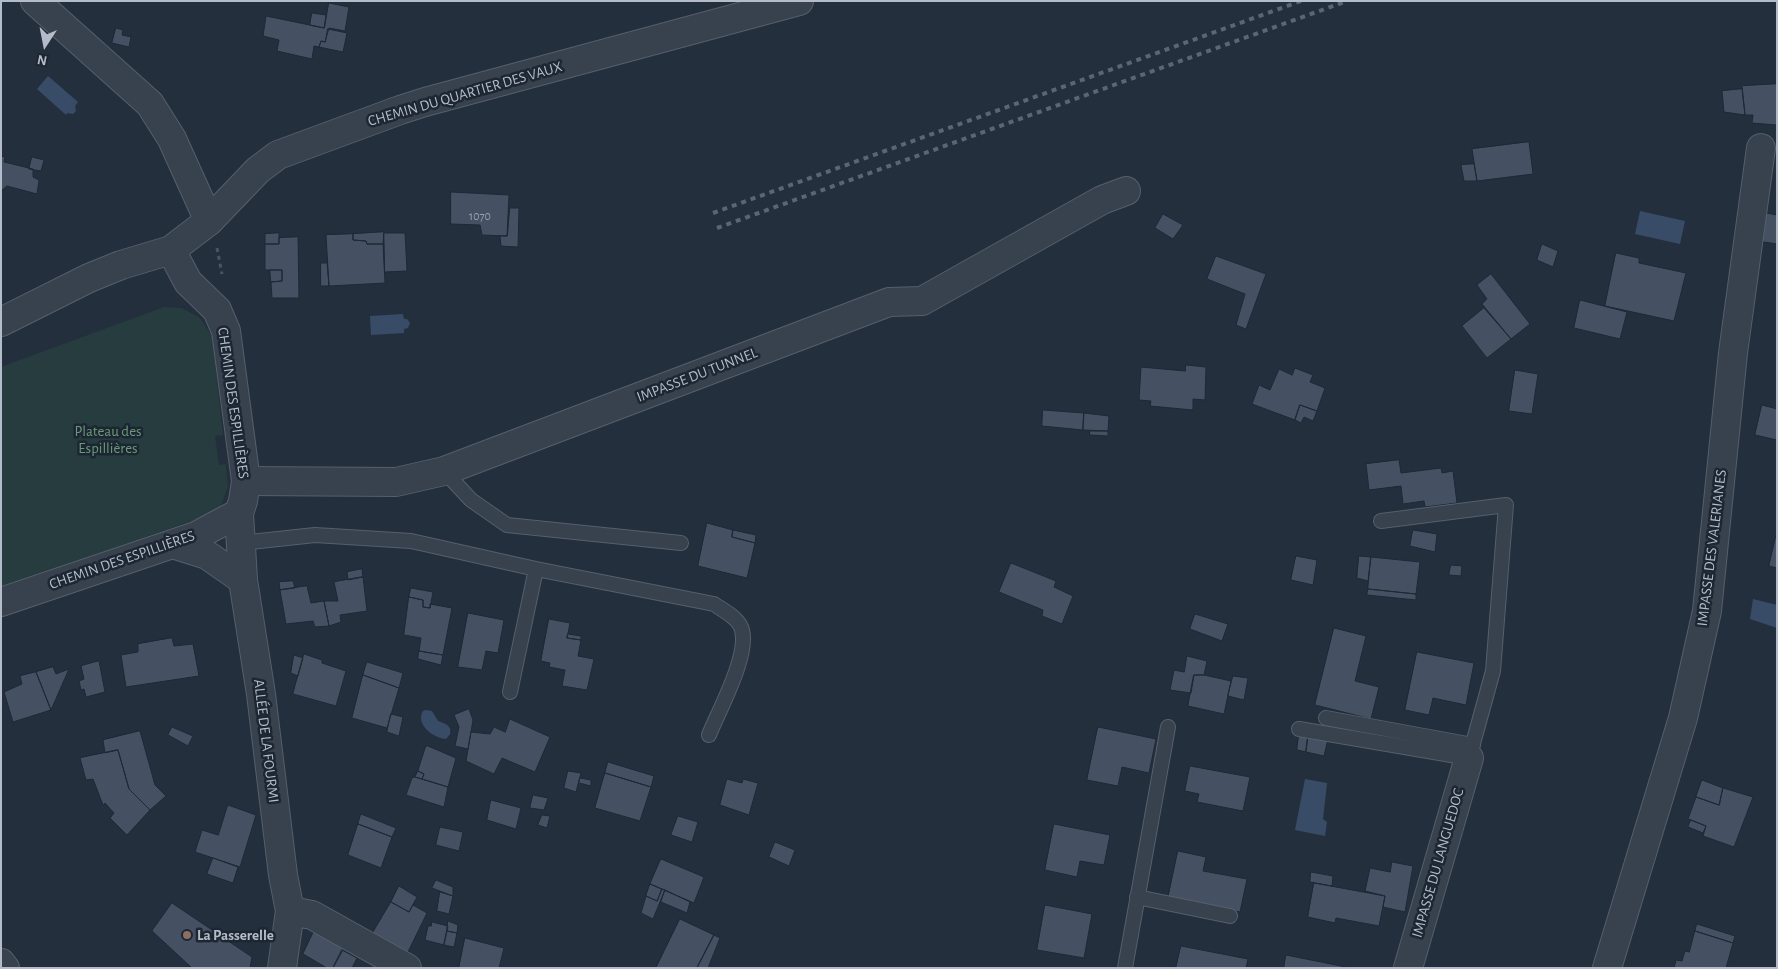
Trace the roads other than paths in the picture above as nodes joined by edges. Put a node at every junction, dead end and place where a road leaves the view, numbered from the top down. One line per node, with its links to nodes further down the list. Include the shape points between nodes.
1 (35, 1): 5 (street, via 150,104 172,139)
2 (799, 1): 5 (street, CHEMIN DU QUARTIER DES VAUX, via 417,105 278,155 258,170)
3 (1766, 146): 33 (street, IMPASSE DES VALERIANES, via 1733,353 1707,611 1683,718)
4 (1126, 192): 8 (street, IMPASSE DU TUNNEL, via 1102,200 922,301 889,302)
5 (209, 221): 6 (street, CHEMIN DU QUARTIER DES VAUX)
6 (171, 250): 7 (street, CHEMIN DU QUARTIER DES VAUX, via 89,278); 9 (street, CHEMIN DES ESPILLIÈRES, via 188,282 217,310 226,331)
7 (1, 322)
8 (444, 471): 9 (street, IMPASSE DU TUNNEL, via 396,482); 13 (lane, via 471,500 507,525)
9 (246, 480): 10 (street, CHEMIN DES ESPILLIÈRES)
10 (240, 513): 12 (street, ALLÉE DE LA FOURMI); 14 (street, CHEMIN DES ESPILLIÈRES, via 196,536)
11 (1381, 521): 23 (lane, via 1506,505 1493,671)
12 (241, 543): 15 (lane, via 314,535 411,541); 16 (street, ALLÉE DE LA FOURMI)
13 (681, 543)
14 (172, 544): 16 (street, via 207,555); 17 (street, CHEMIN DES ESPILLIÈRES)
15 (536, 569): 18 (lane); 22 (lane, via 714,604 733,616 742,629 740,662)
16 (243, 580): 25 (street, ALLÉE DE LA FOURMI)
17 (1, 602)
18 (510, 692)
19 (1326, 718): 23 (lane)
20 (1168, 727): 24 (lane)
21 (1299, 729): 23 (lane)
22 (709, 735)
23 (1471, 751): 32 (street, IMPASSE DU LANGUEDOC)
24 (1137, 896): 26 (lane); 31 (lane)
25 (290, 912): 29 (street, ALLÉE DE LA FOURMI); 30 (street, via 312,915)
26 (1230, 916)
27 (1, 963): 28 (street)
28 (6, 968)
29 (282, 968)
30 (407, 968)
31 (1124, 968)
32 (1408, 968)
33 (1607, 968)

